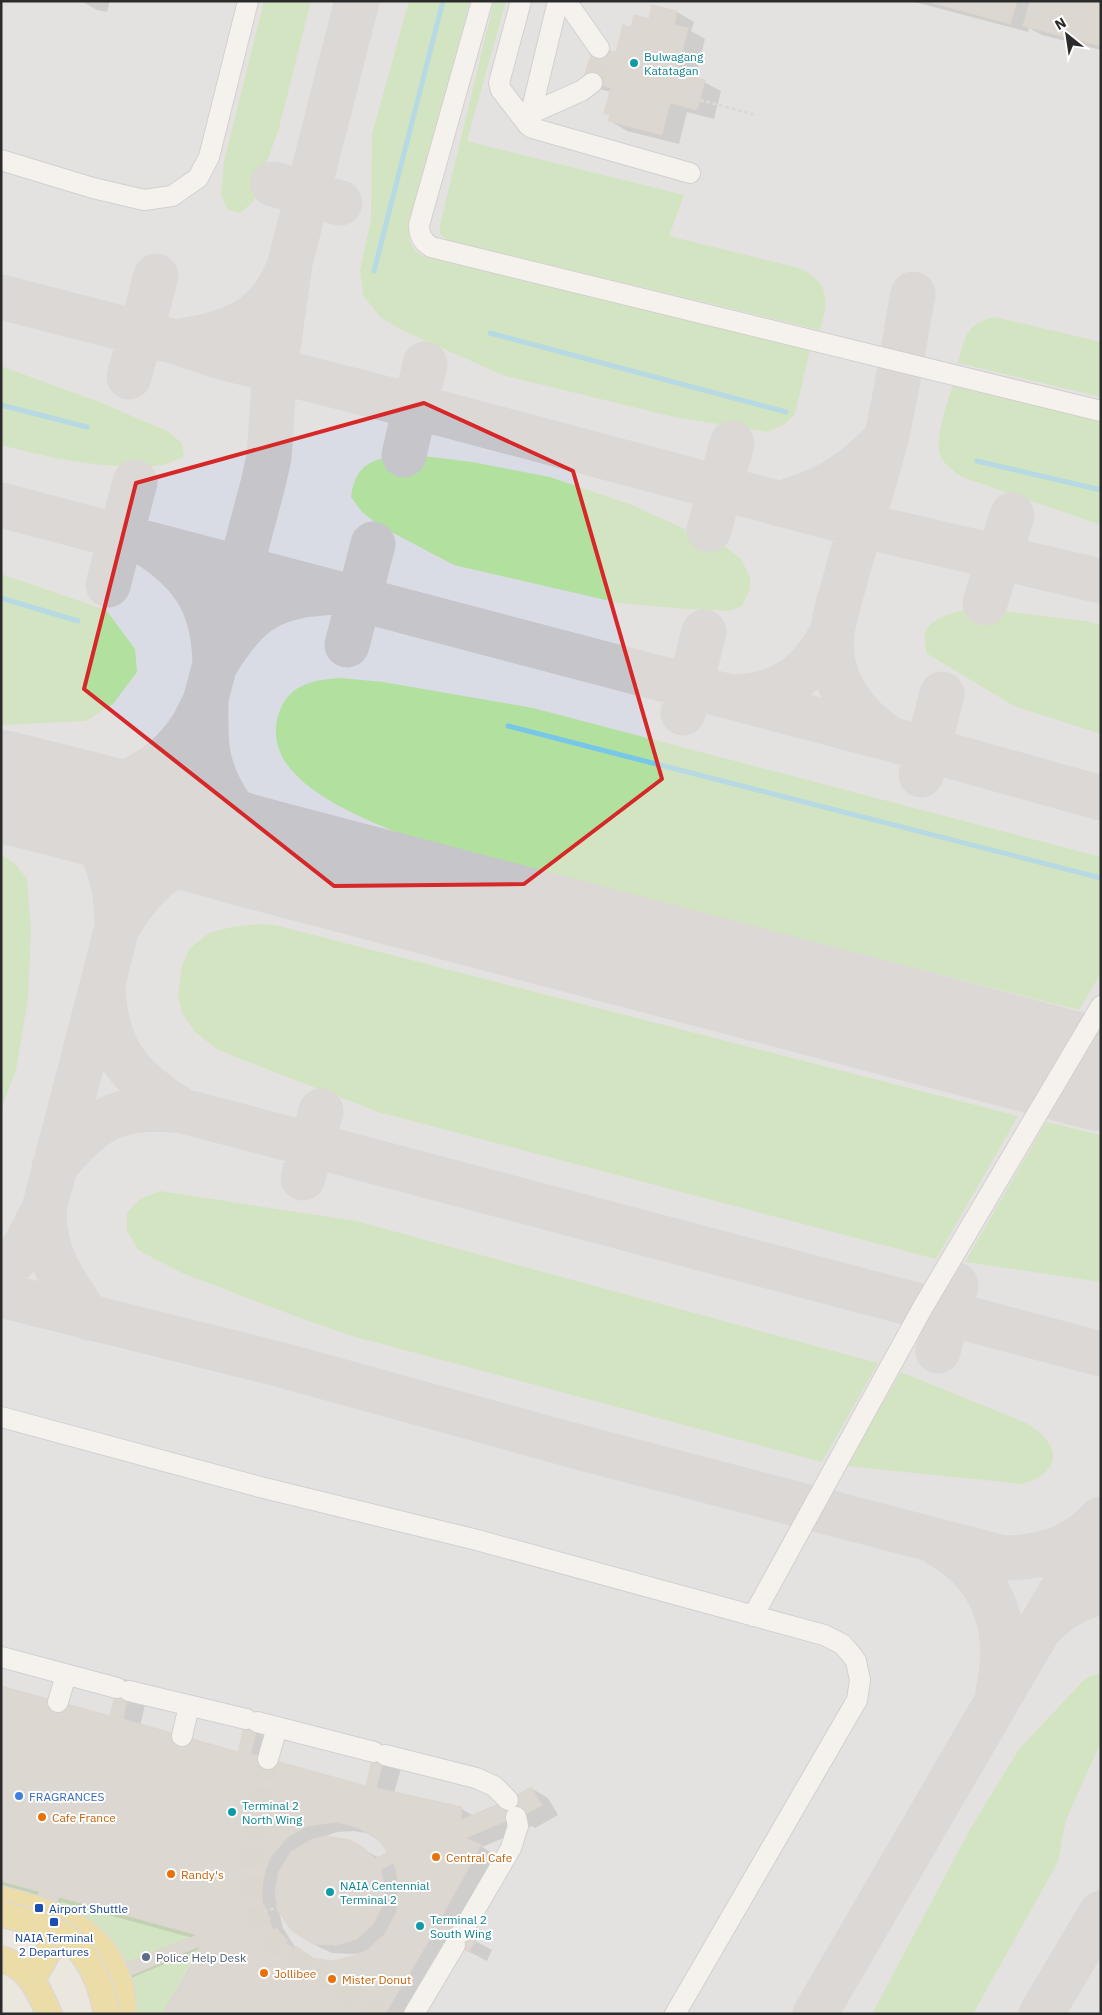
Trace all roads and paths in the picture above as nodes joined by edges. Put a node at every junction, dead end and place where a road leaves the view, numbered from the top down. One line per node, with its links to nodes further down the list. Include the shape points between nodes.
1 (248, 1): 11 (lane, via 210,157 198,178 172,196 144,200)
2 (482, 1): 13 (lane, via 419,225 421,238 431,247)
3 (521, 1): 10 (lane, via 499,83 501,90)
4 (558, 1): 10 (lane)
5 (566, 1): 6 (lane)
6 (599, 48)
7 (592, 83): 10 (lane)
8 (700, 100): 9 (path)
9 (757, 115)
10 (524, 116): 12 (lane, via 532,128)
11 (1, 160)
12 (690, 173)
13 (1101, 411)
14 (1101, 1006): 16 (lane, via 923,1307)
15 (1, 1417): 16 (lane, via 260,1487 477,1540)
16 (753, 1616): 35 (lane, via 832,1638 842,1644 859,1670 860,1690 850,1714)
17 (1, 1657): 18 (lane)
18 (66, 1675): 19 (lane); 20 (lane)
19 (58, 1702)
20 (189, 1706): 21 (lane); 22 (lane)
21 (277, 1727): 23 (lane); 34 (lane, via 476,1778 494,1786 512,1808 518,1826 511,1848)
22 (182, 1736)
23 (268, 1759)
24 (1, 1899): 28 (main road)
25 (277, 1907): 26 (path)
26 (264, 1912)
27 (1, 1914): 32 (main road, bridge, via 60,1933 78,1948 102,1991)
28 (66, 1920): 30 (main road); 33 (main road, via 86,1932 104,1951 121,1983)
29 (1, 1959): 30 (main road, via 10,1961)
30 (33, 1979): 31 (main road)
31 (49, 2014)
32 (106, 2014)
33 (123, 2014)
34 (414, 2014)
35 (675, 2014)

